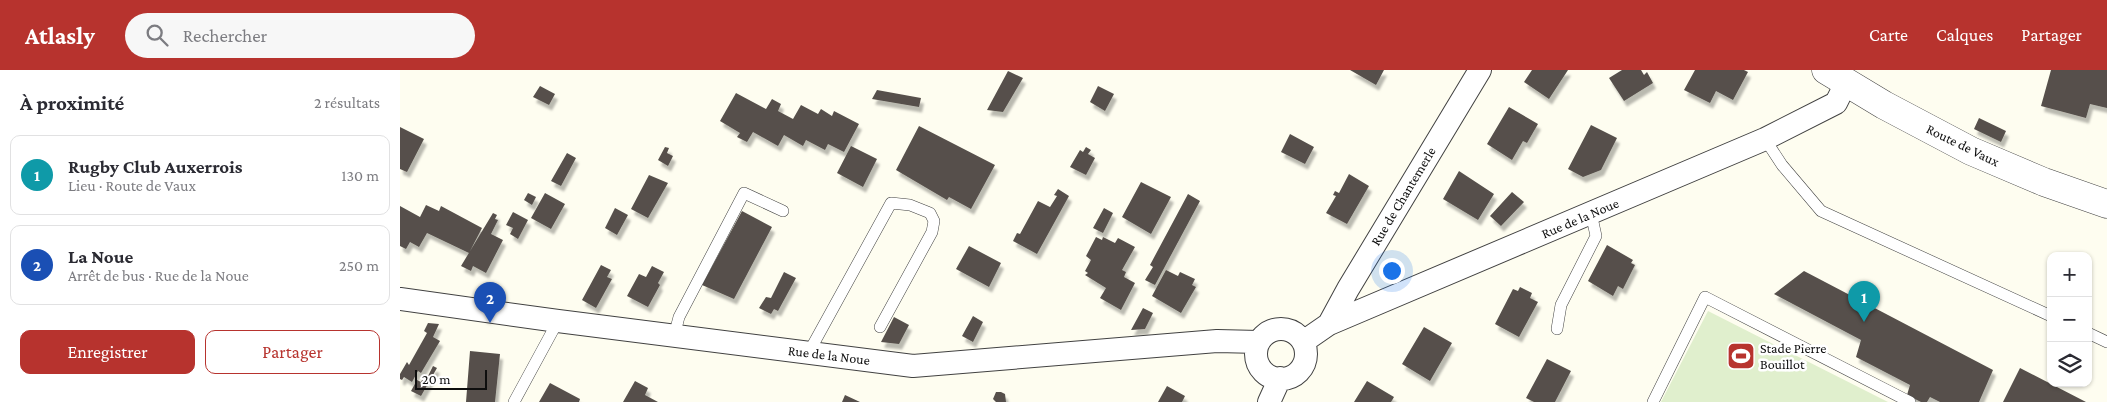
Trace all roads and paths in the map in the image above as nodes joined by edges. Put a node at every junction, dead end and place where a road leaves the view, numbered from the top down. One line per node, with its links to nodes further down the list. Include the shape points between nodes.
1 (1480, 70): 10 (street, Rue de Chantemerle)
2 (1836, 76): 3 (street, Rue de la Noue, via 1836,103); 4 (street, Route de Vaux, via 1971,151)
3 (1765, 139): 6 (street, Rue de la Noue); 8 (lane, via 1782,165 1821,211)
4 (2107, 204)
5 (783, 210): 14 (lane, via 744,192 680,317)
6 (1591, 213): 10 (street, Rue de la Noue); 12 (lane, via 1596,236 1561,305)
7 (400, 299): 9 (street, Rue de la Noue)
8 (2047, 314)
9 (558, 322): 14 (street, Rue de la Noue); 20 (lane)
10 (1329, 324): 16 (street, Rue de la Noue)
11 (880, 327): 18 (lane, via 932,232 934,221 930,213 910,205 890,203)
12 (1557, 329)
13 (2092, 335): 17 (lane)
14 (674, 336): 18 (street, Rue de la Noue)
15 (1259, 342): 16 (street, via 1265,335 1279,329 1298,335); 18 (street, Rue de la Noue, via 1217,341 913,366); 19 (street, via 1257,358 1262,369 1268,375)
16 (1303, 342): 19 (street, via 1305,359 1301,368 1288,378)
17 (2107, 342)
18 (809, 352)
19 (1280, 378): 21 (street)
20 (514, 402)
21 (1269, 402)
22 (1653, 402): 23 (lane, via 1705,297)
23 (1910, 402)

